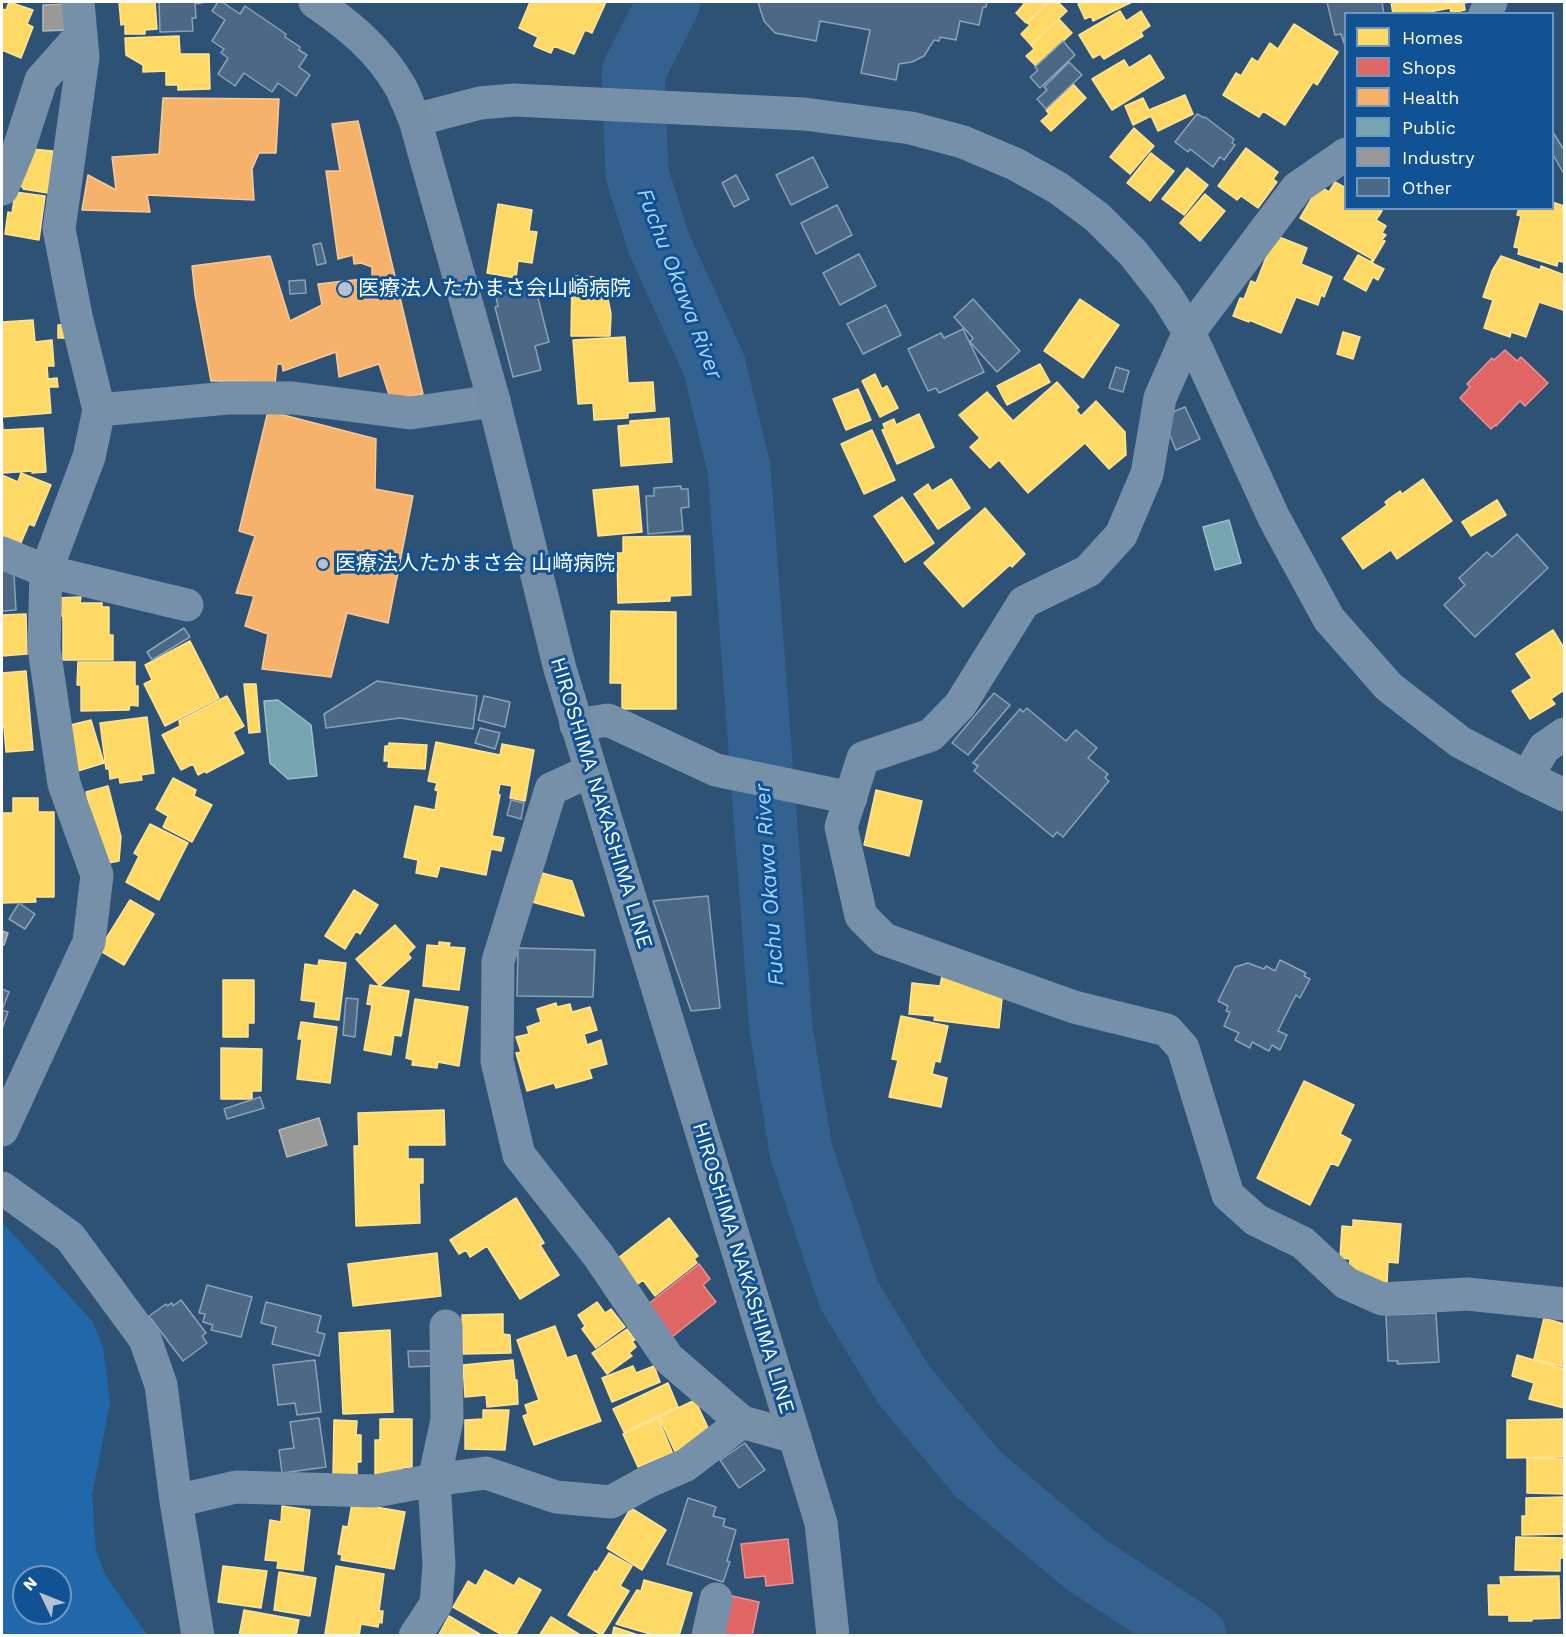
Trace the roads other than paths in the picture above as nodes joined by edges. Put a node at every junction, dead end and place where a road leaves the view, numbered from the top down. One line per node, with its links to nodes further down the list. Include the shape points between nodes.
1 (78, 2): 3 (street)
2 (315, 2): 4 (main road, HIROSHIMA NAKASHIMA LINE, via 340,18 379,54 401,87)
3 (81, 35): 6 (street, via 41,80); 9 (street, via 83,57 60,229)
4 (414, 120): 7 (street, via 514,100 804,114 911,128 963,142 1058,188 1097,217 1133,253); 8 (main road, HIROSHIMA NAKASHIMA LINE)
5 (1344, 155): 7 (street, via 1297,188)
6 (2, 189)
7 (1189, 332): 16 (street, via 1274,518 1329,619 1389,687 1460,742); 18 (street, via 1160,398 1147,474 1121,535 1088,571 1024,602 960,705 932,735 863,758)
8 (494, 401): 9 (street, via 410,413 293,398 228,398); 13 (main road, HIROSHIMA NAKASHIMA LINE)
9 (99, 410): 11 (street, via 89,457)
10 (2, 553): 11 (street)
11 (46, 571): 12 (street); 19 (street, via 44,648 64,784 97,874 89,942)
12 (187, 605)
13 (576, 725): 15 (main road, HIROSHIMA NAKASHIMA LINE); 18 (street, via 608,720 716,770)
14 (1564, 734): 16 (street, via 1544,748)
15 (590, 771): 23 (street, via 551,789 498,961 497,1061 519,1155 598,1255 668,1358); 24 (main road, HIROSHIMA NAKASHIMA LINE)
16 (1527, 777): 17 (street)
17 (1564, 795)
18 (843, 796): 21 (street, via 841,827 861,916 884,939 1074,1007 1167,1030 1183,1048 1228,1195 1256,1220 1303,1243 1346,1283 1382,1299 1467,1294)
19 (2, 1130)
20 (2, 1188): 26 (street, via 70,1237 145,1339 161,1386)
21 (1564, 1304)
22 (446, 1326): 25 (street, via 447,1420)
23 (742, 1422): 24 (street); 25 (street, via 686,1465 611,1502 556,1497 486,1473)
24 (795, 1437): 31 (main road, HIROSHIMA NAKASHIMA LINE, via 821,1522)
25 (434, 1479): 26 (street, via 375,1491 236,1487); 29 (street, via 439,1565 436,1604)
26 (176, 1501): 28 (street)
27 (716, 1599): 30 (street)
28 (198, 1635)
29 (415, 1635)
30 (708, 1635)
31 (833, 1635)

